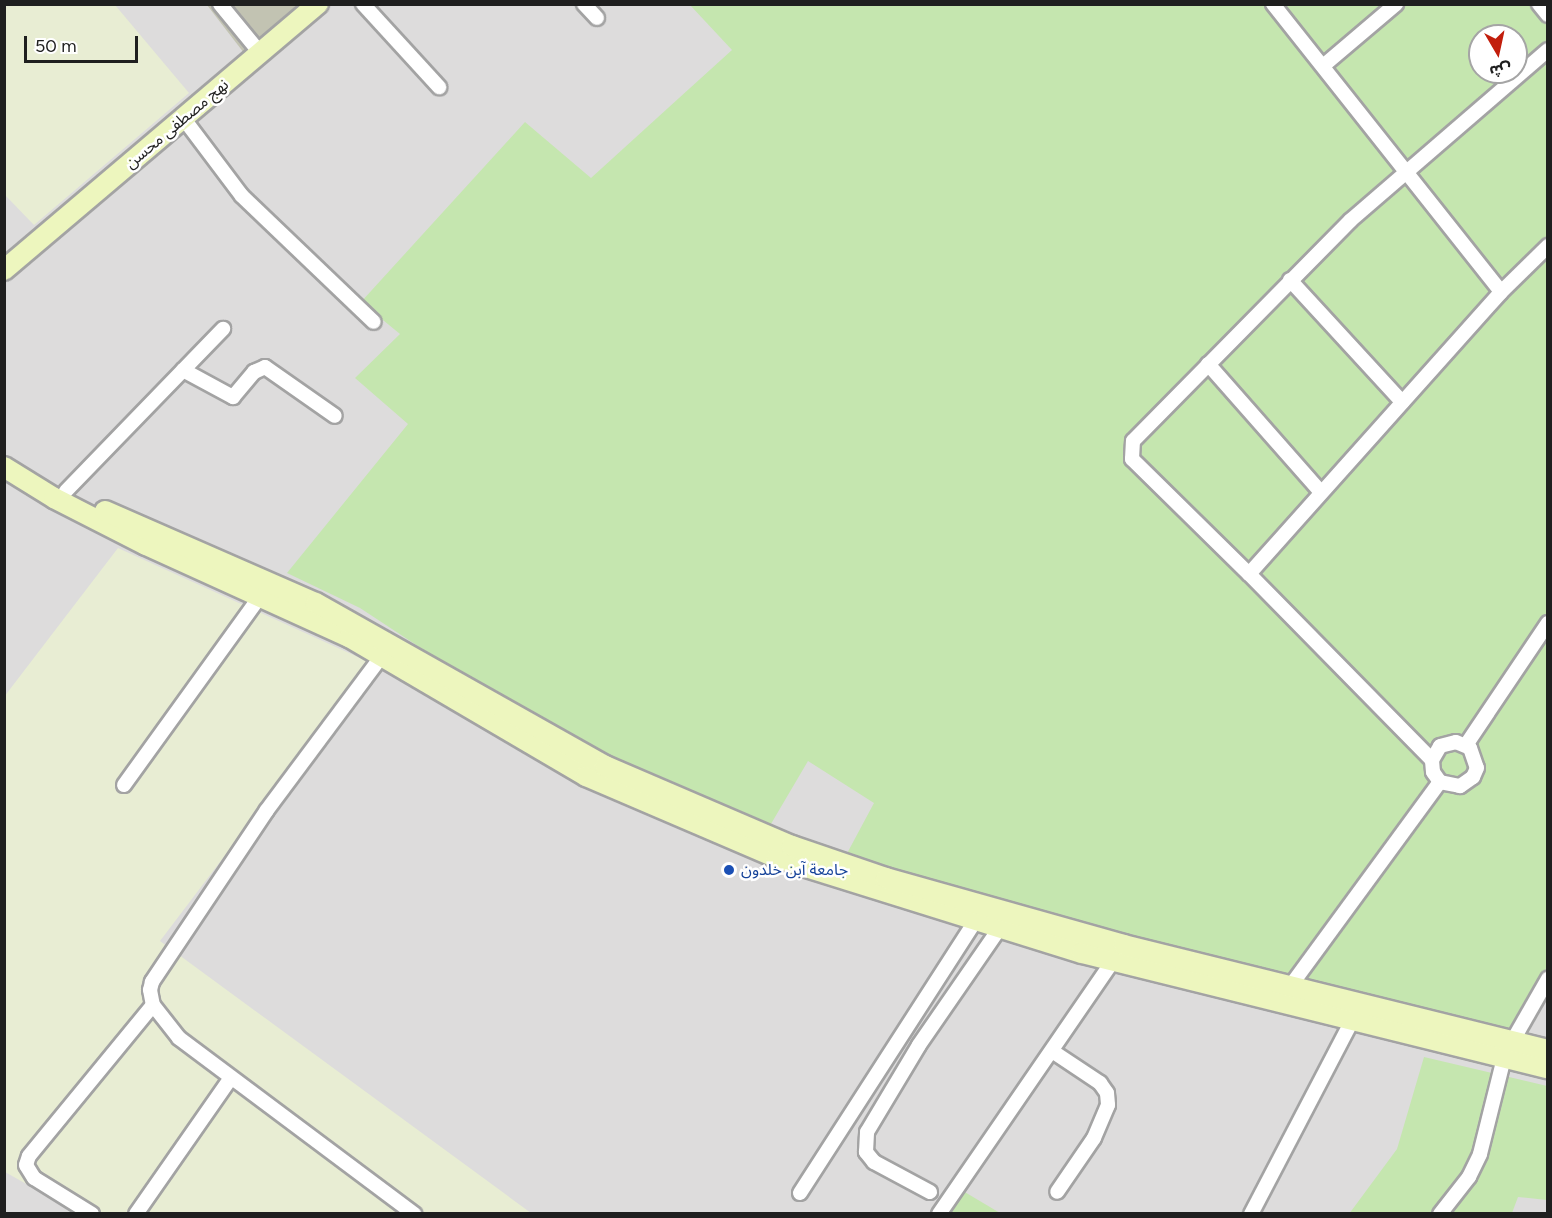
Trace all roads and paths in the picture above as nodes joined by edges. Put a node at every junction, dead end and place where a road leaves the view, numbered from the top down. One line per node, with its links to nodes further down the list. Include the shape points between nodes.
1 (220, 4): 11 (street)
2 (318, 4): 11 (main road, نهج مصطفى محسن)
3 (363, 4): 13 (street)
4 (584, 4): 9 (street)
5 (1273, 4): 12 (street)
6 (1396, 4): 12 (street)
7 (1539, 4): 8 (street)
8 (1548, 15)
9 (597, 18)
10 (1548, 50): 15 (street)
11 (261, 54): 14 (main road, نهج مصطفى محسن)
12 (1323, 66): 15 (street)
13 (439, 87)
14 (184, 119): 16 (main road, نهج مصطفى محسن); 22 (street, via 242,196)
15 (1405, 171): 20 (street); 21 (street)
16 (35, 242): 18 (main road, نهج مصطفى محسن); 19 (main road, نهج مصطفى محسن)
17 (1548, 246): 21 (street)
18 (4, 262)
19 (4, 270)
20 (1290, 280): 24 (street); 26 (street)
21 (1501, 292): 26 (street)
22 (374, 322)
23 (224, 328): 25 (street)
24 (1208, 364): 31 (street); 32 (street, via 1133,441 1130,451 1132,459)
25 (183, 370): 27 (street, via 233,397 254,372 265,367); 30 (street)
26 (1402, 402): 31 (street)
27 (335, 416)
28 (4, 453): 30 (main road)
29 (4, 467): 33 (main road, via 146,545)
30 (66, 491): 35 (main road, via 289,590)
31 (1321, 492): 32 (street)
32 (1249, 574): 37 (street)
33 (262, 594): 35 (main road); 39 (street)
34 (1548, 623): 36 (street)
35 (387, 649): 40 (main road, via 618,792 777,858); 42 (main road, via 605,766 697,808 838,864); 46 (street, via 267,810 190,923 152,982)
36 (1466, 745): 37 (street, via 1445,744); 38 (street, via 1477,762 1473,777 1460,786)
37 (1432, 760): 38 (street, via 1433,772)
38 (1440, 782): 45 (street)
39 (124, 785)
40 (975, 921): 41 (main road); 55 (street)
41 (999, 929): 43 (main road); 53 (street, via 919,1046 867,1132 866,1152 874,1162)
42 (1124, 945): 43 (street); 45 (main road)
43 (1113, 961): 47 (main road); 50 (street)
44 (1548, 979): 48 (street)
45 (1289, 988): 48 (main road)
46 (153, 1005): 52 (street, via 179,1038); 57 (street, via 29,1156 26,1166 34,1178)
47 (1352, 1021): 48 (main road); 61 (street)
48 (1508, 1050): 49 (main road); 51 (main road); 62 (street, via 1480,1154 1470,1177)
49 (1548, 1050)
50 (1052, 1051): 54 (street, via 1100,1083 1107,1093 1108,1105 1094,1138); 60 (street)
51 (1548, 1068)
52 (231, 1078): 56 (street); 58 (street)
53 (930, 1192)
54 (1057, 1192)
55 (800, 1193)
56 (396, 1209): 59 (street)
57 (92, 1214)
58 (136, 1214)
59 (414, 1214)
60 (939, 1214)
61 (1251, 1214)
62 (1440, 1214)

